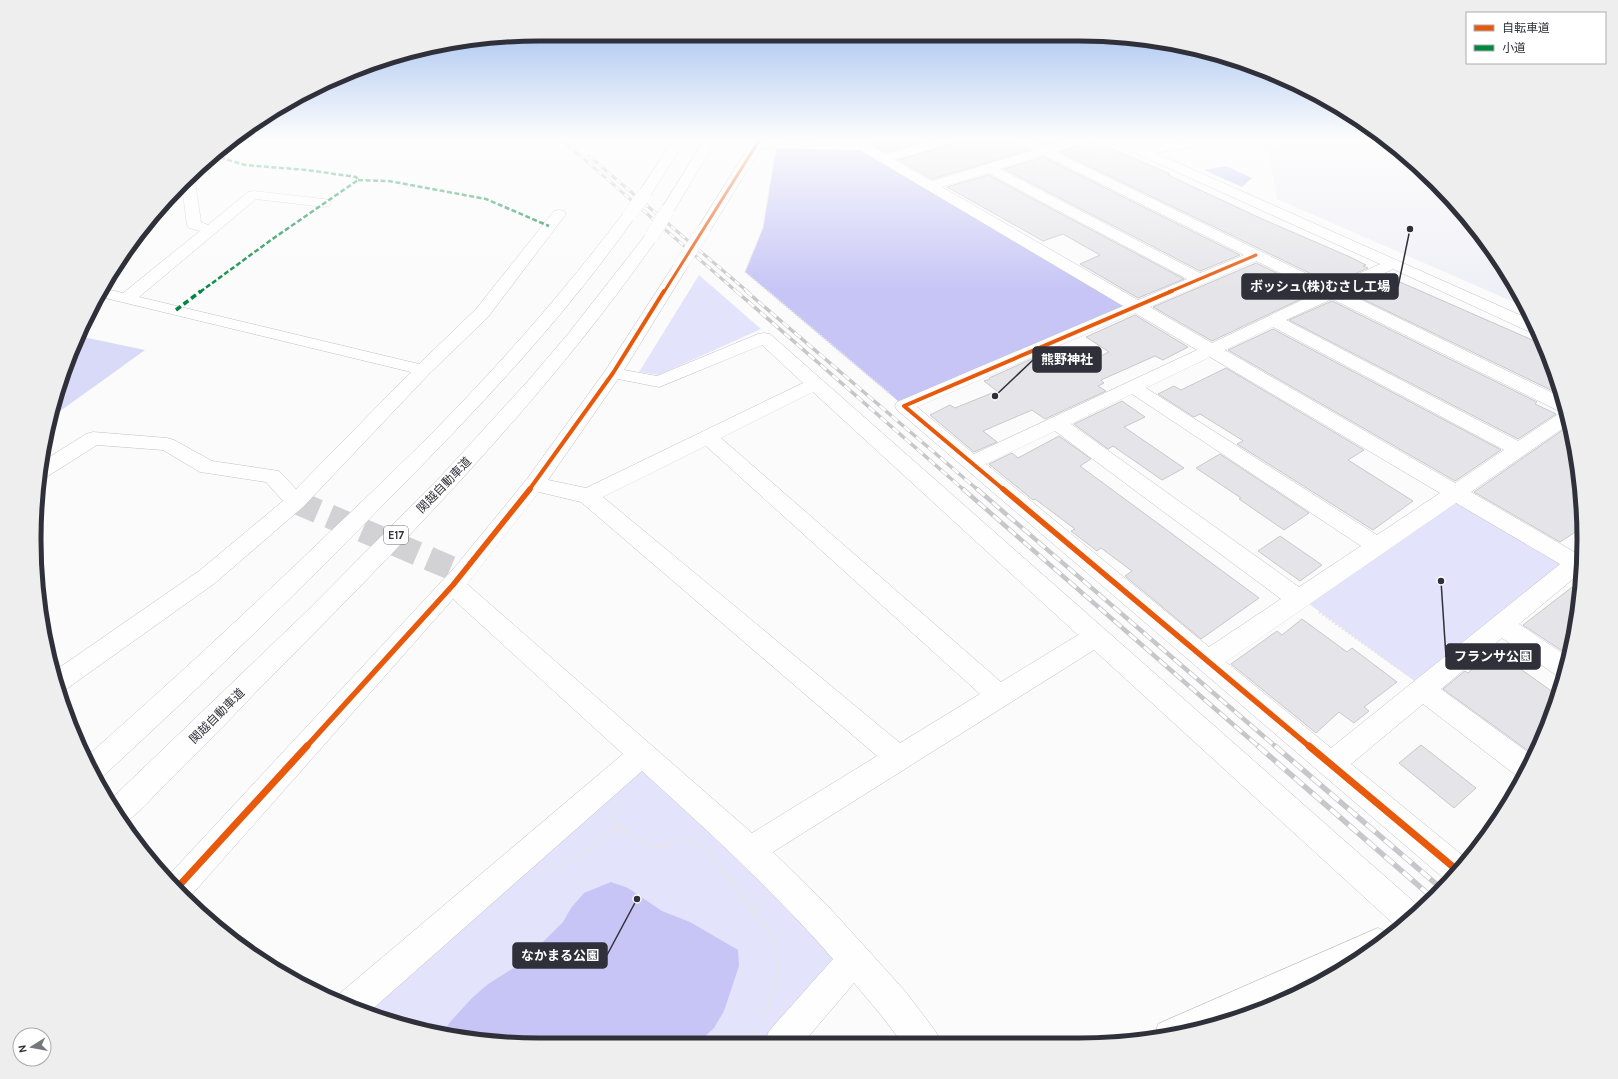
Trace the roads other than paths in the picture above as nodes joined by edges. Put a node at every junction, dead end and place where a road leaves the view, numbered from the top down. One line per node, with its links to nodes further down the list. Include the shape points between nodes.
1 (189, 189): 11 (main road, via 194,225)
2 (648, 189): 53 (main road, bridge, via 583,277 519,352 433,443 313,563)
3 (680, 189): 54 (main road, 関越自動車道 / E17, bridge, via 652,236 618,283 558,358 477,451 357,576)
4 (730, 189): 23 (main road, bridge)
5 (937, 189): 18 (main road)
6 (1029, 189): 14 (main road)
7 (1123, 189): 12 (main road)
8 (1225, 189): 13 (main road)
9 (324, 203): 11 (main road, via 253,195)
10 (559, 214): 22 (main road, via 482,313)
11 (210, 230): 17 (main road)
12 (1256, 255): 14 (main road); 15 (main road)
13 (1392, 264): 15 (main road); 20 (main road)
14 (1199, 279): 18 (main road)
15 (1332, 292): 19 (main road); 26 (main road)
16 (106, 294): 17 (main road)
17 (126, 299): 22 (main road)
18 (1136, 306): 21 (main road); 31 (main road, via 904,406)
19 (1273, 320): 21 (main road); 30 (main road)
20 (1528, 325)
21 (1211, 350): 25 (main road); 34 (main road)
22 (423, 370): 36 (main road)
23 (613, 373): 24 (main road, via 659,382 764,338); 33 (main road)
24 (815, 384): 29 (main road); 43 (main road)
25 (1133, 387): 28 (main road); 37 (main road)
26 (1558, 403)
27 (1562, 420): 30 (main road)
28 (1057, 423): 31 (main road); 41 (main road)
29 (708, 437): 35 (main road); 48 (main road)
30 (1519, 450): 34 (main road)
31 (972, 464): 44 (main road)
32 (46, 468): 36 (main road, via 93,438 167,444 207,468 272,476)
33 (534, 484): 35 (main road); 40 (main road)
34 (1456, 493): 37 (main road); 38 (main road)
35 (588, 496): 50 (main road)
36 (296, 502): 46 (main road, via 207,577)
37 (1378, 546): 41 (main road)
38 (1576, 561)
39 (1576, 566): 42 (main road)
40 (453, 585): 49 (main road); 57 (main road)
41 (1300, 599): 44 (main road)
42 (1501, 625): 45 (main road); 47 (main road)
43 (1096, 636): 48 (main road); 58 (main road)
44 (1208, 661): 51 (main road)
45 (1561, 665)
46 (61, 679)
47 (1423, 689): 51 (main road); 52 (main road)
48 (999, 696): 50 (main road)
49 (642, 754): 55 (main road); 61 (main road)
50 (899, 758): 55 (main road)
51 (1331, 764): 56 (main road)
52 (1524, 764)
53 (95, 765)
54 (120, 809)
55 (750, 850): 60 (main road, via 816,916)
56 (1454, 867)
57 (180, 884)
58 (1406, 915)
59 (1350, 957): 62 (main road)
60 (854, 959): 63 (main road); 64 (main road)
61 (355, 1002)
62 (1225, 1016)
63 (785, 1038)
64 (919, 1038)

